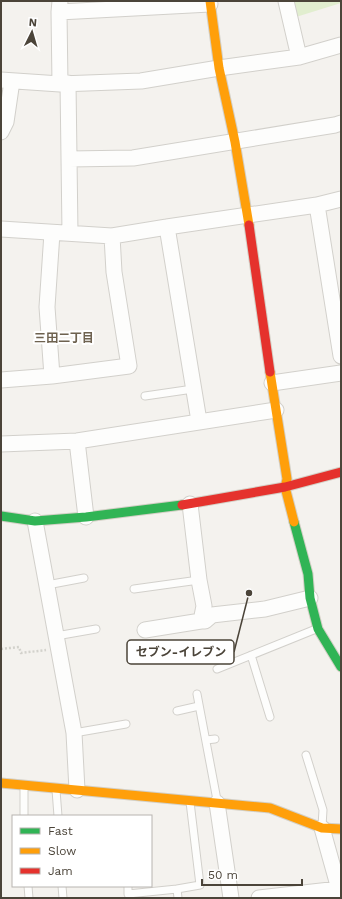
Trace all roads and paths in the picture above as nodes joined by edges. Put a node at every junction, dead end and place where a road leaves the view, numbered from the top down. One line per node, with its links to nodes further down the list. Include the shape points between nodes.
1 (286, 1): 6 (street)
2 (210, 2): 3 (street); 7 (street)
3 (136, 4): 4 (street)
4 (60, 6): 9 (street)
5 (341, 45): 6 (street)
6 (299, 57): 7 (street)
7 (219, 68): 9 (street, via 141,81); 12 (street)
8 (6, 80): 9 (street); 11 (street, via 6,122)
9 (64, 83): 13 (street)
10 (341, 123): 12 (street)
11 (1, 132)
12 (235, 142): 13 (street, via 133,158); 16 (street)
13 (69, 159): 20 (street)
14 (341, 199): 15 (street)
15 (317, 205): 16 (street); 22 (street)
16 (247, 215): 17 (street); 26 (street)
17 (167, 227): 21 (street); 27 (street)
18 (1, 229): 19 (street)
19 (52, 233): 20 (street); 24 (street, via 47,307)
20 (70, 234): 21 (street)
21 (112, 236): 24 (street, via 114,272 129,366)
22 (341, 356)
23 (341, 373): 26 (street)
24 (52, 376): 25 (street)
25 (1, 380)
26 (272, 383): 29 (street)
27 (194, 389): 28 (lane); 30 (street)
28 (145, 396)
29 (276, 410): 30 (street); 34 (street, via 287,479)
30 (199, 421): 31 (street)
31 (77, 441): 32 (street); 37 (street)
32 (1, 444)
33 (341, 472): 34 (street)
34 (285, 487): 35 (street); 43 (street, via 308,574)
35 (190, 504): 37 (street); 40 (street)
36 (1, 516): 38 (street)
37 (86, 517): 38 (street)
38 (35, 521): 41 (street)
39 (84, 578): 41 (lane)
40 (199, 580): 42 (lane); 44 (street, via 204,606)
41 (47, 585): 48 (street)
42 (134, 589)
43 (310, 598): 44 (street, via 265,609 212,615); 46 (street)
44 (201, 621): 47 (street)
45 (96, 629): 48 (lane)
46 (318, 629): 50 (lane); 51 (street)
47 (145, 630)
48 (57, 642): 49 (path, via 21,653 19,647); 58 (street)
49 (1, 649)
50 (251, 655): 52 (lane); 56 (lane)
51 (341, 667)
52 (217, 669)
53 (197, 694): 54 (lane)
54 (199, 706): 55 (lane); 60 (lane)
55 (177, 710)
56 (270, 717)
57 (126, 724): 58 (lane)
58 (74, 733): 65 (street)
59 (215, 738): 60 (lane)
60 (206, 740): 67 (lane)
61 (306, 755): 70 (lane, via 312,762 323,810)
62 (1, 783): 63 (street)
63 (24, 785): 64 (street); 68 (lane)
64 (56, 787): 65 (street); 69 (lane)
65 (77, 790): 66 (street)
66 (190, 801): 67 (street); 74 (lane, via 200,885)
67 (218, 803): 70 (street, via 270,808); 80 (street)
68 (24, 815)
69 (58, 815)
70 (322, 828): 71 (street); 75 (street)
71 (341, 829)
72 (28, 887): 77 (lane)
73 (62, 887): 78 (lane)
74 (177, 889): 76 (lane); 79 (lane)
75 (340, 891): 81 (street)
76 (129, 896)
77 (29, 898)
78 (62, 898)
79 (178, 898)
80 (231, 898)
81 (259, 898)

